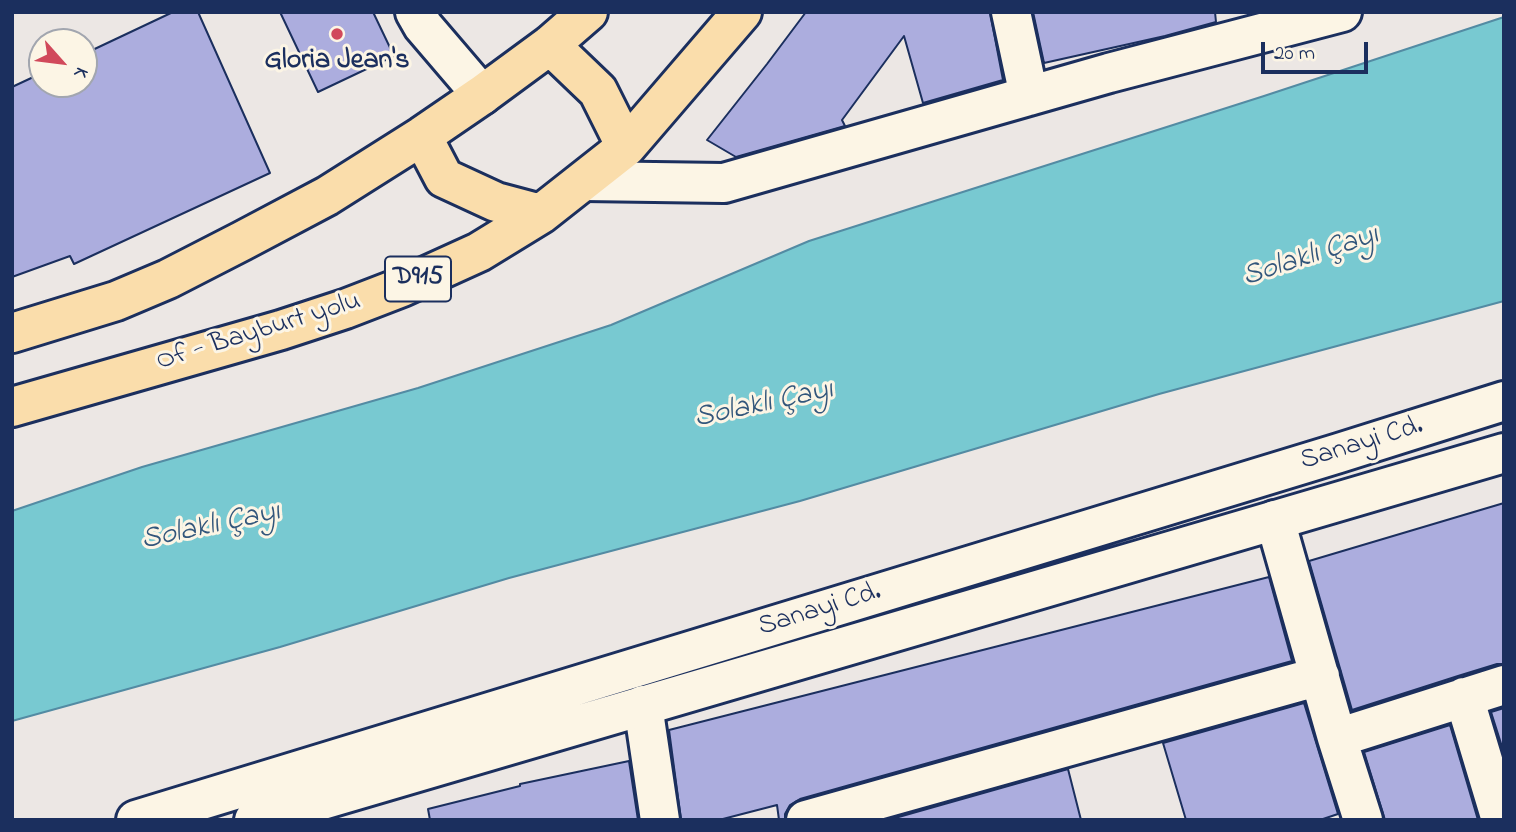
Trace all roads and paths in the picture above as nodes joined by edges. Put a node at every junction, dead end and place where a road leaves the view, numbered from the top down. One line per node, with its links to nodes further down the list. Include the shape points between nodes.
1 (415, 12): 7 (street)
2 (588, 12): 6 (highway)
3 (742, 12): 10 (highway, Of - Bayburt yolu / D915)
4 (1011, 12): 8 (street)
5 (1342, 12): 8 (street)
6 (550, 45): 7 (highway); 10 (highway, via 598,91)
7 (482, 95): 9 (highway)
8 (1029, 96): 11 (street, via 724,183)
9 (422, 135): 12 (highway, via 444,178 496,202); 13 (highway, via 327,195 168,279 116,301)
10 (626, 146): 11 (highway, Of - Bayburt yolu / D915)
11 (584, 181): 12 (highway, Of - Bayburt yolu / D915)
12 (541, 214): 15 (highway, Of - Bayburt yolu / D915, via 479,252 345,309)
13 (12, 333)
14 (1504, 401): 23 (street, Sanayi Cd.)
15 (12, 407)
16 (1504, 453): 17 (street, Sanayi Cd.)
17 (1275, 520): 18 (street); 21 (street, Sanayi Cd.)
18 (1320, 676): 22 (street); 26 (street)
19 (1504, 685): 20 (street)
20 (1464, 697): 22 (street); 28 (street)
21 (643, 705): 24 (street, Sanayi Cd.); 25 (street)
22 (1337, 738): 27 (street)
23 (136, 820)
24 (254, 820)
25 (660, 820)
26 (806, 820)
27 (1363, 820)
28 (1502, 820)

